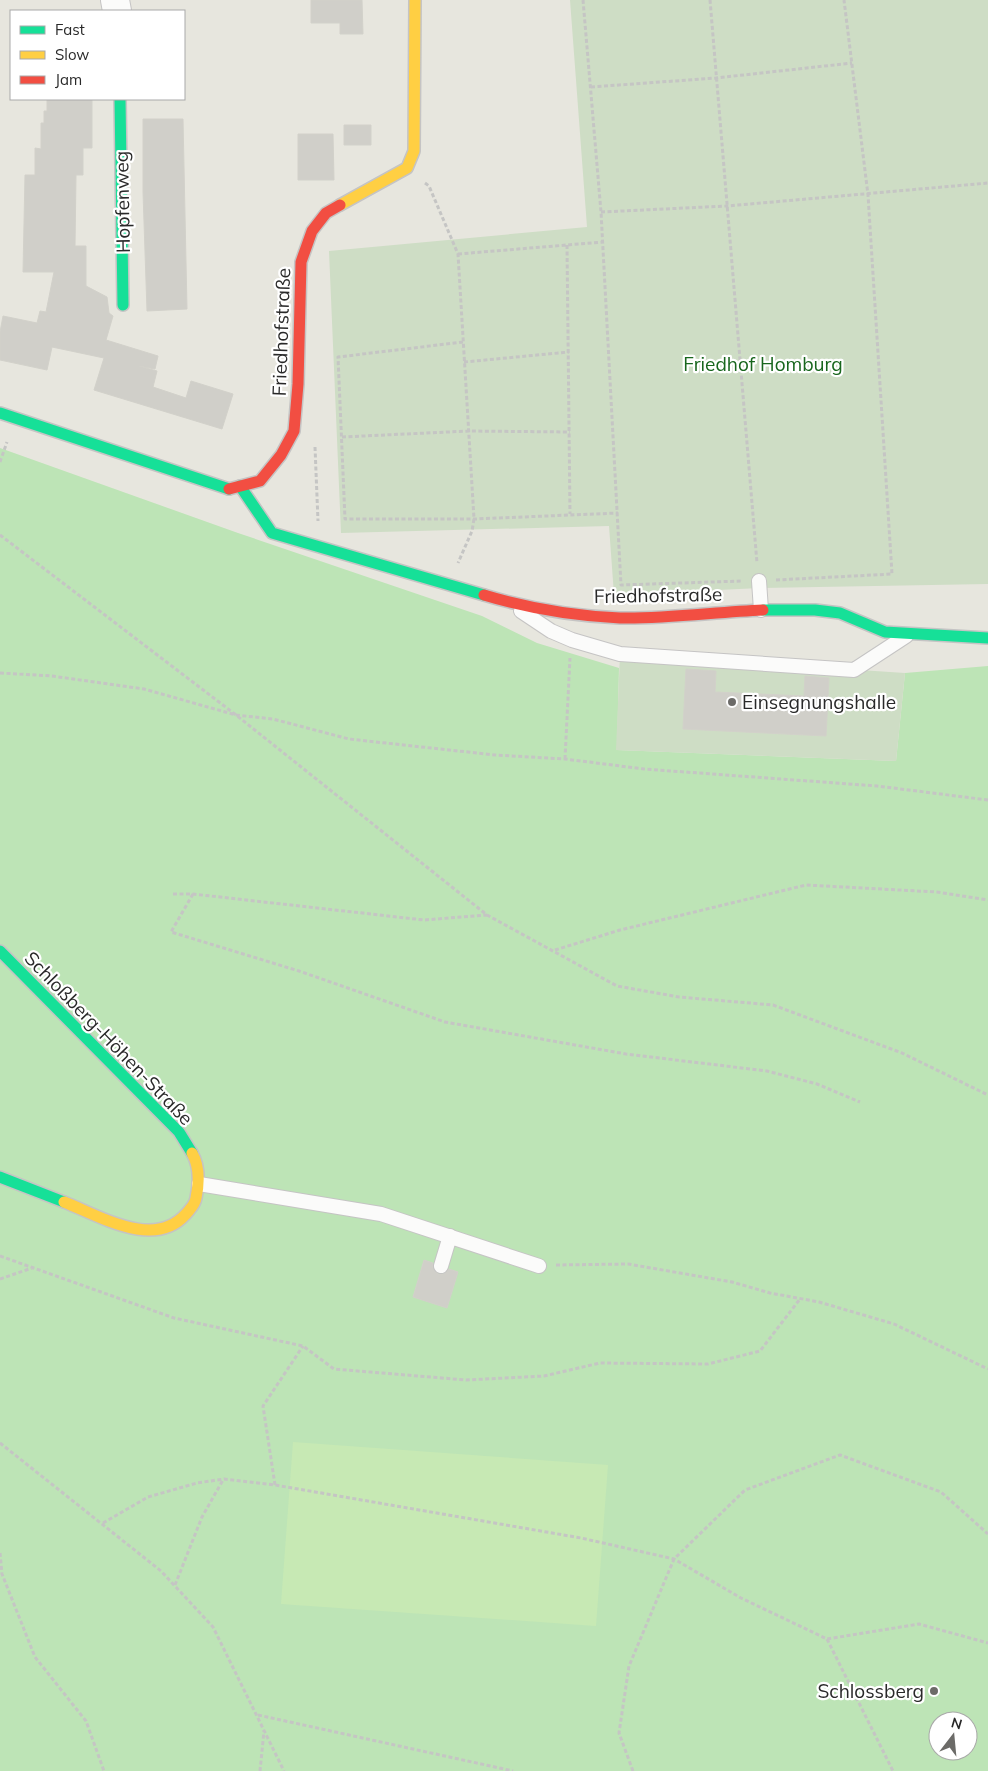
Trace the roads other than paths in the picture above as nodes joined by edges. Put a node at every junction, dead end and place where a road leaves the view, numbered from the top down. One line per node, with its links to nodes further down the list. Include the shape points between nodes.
1 (415, 0): 5 (street, Friedhofstraße, via 414,151 407,168 326,213 312,231 301,262 294,430 281,455 260,481)
2 (120, 100): 3 (street, Hopfenweg)
3 (123, 305)
4 (0, 413): 5 (street, Friedhofstraße, via 228,490)
5 (240, 486): 7 (street, Friedhofstraße, via 272,533)
6 (759, 581): 8 (lane)
7 (508, 602): 8 (street, Friedhofstraße, via 621,618); 9 (lane, via 551,631 620,654 854,670)
8 (761, 610): 9 (street, Friedhofstraße, via 840,613 885,632)
9 (910, 634): 10 (street, Friedhofstraße)
10 (988, 638)
11 (0, 951): 13 (street, Schloßberg-Höhen-Straße, via 179,1132 195,1159)
12 (0, 1176): 13 (street, Schloßberg-Höhen-Straße, via 132,1228 158,1231 178,1223 196,1204)
13 (199, 1184): 14 (lane, via 381,1214)
14 (450, 1236): 15 (lane); 16 (lane)
15 (441, 1266)
16 (539, 1266)

